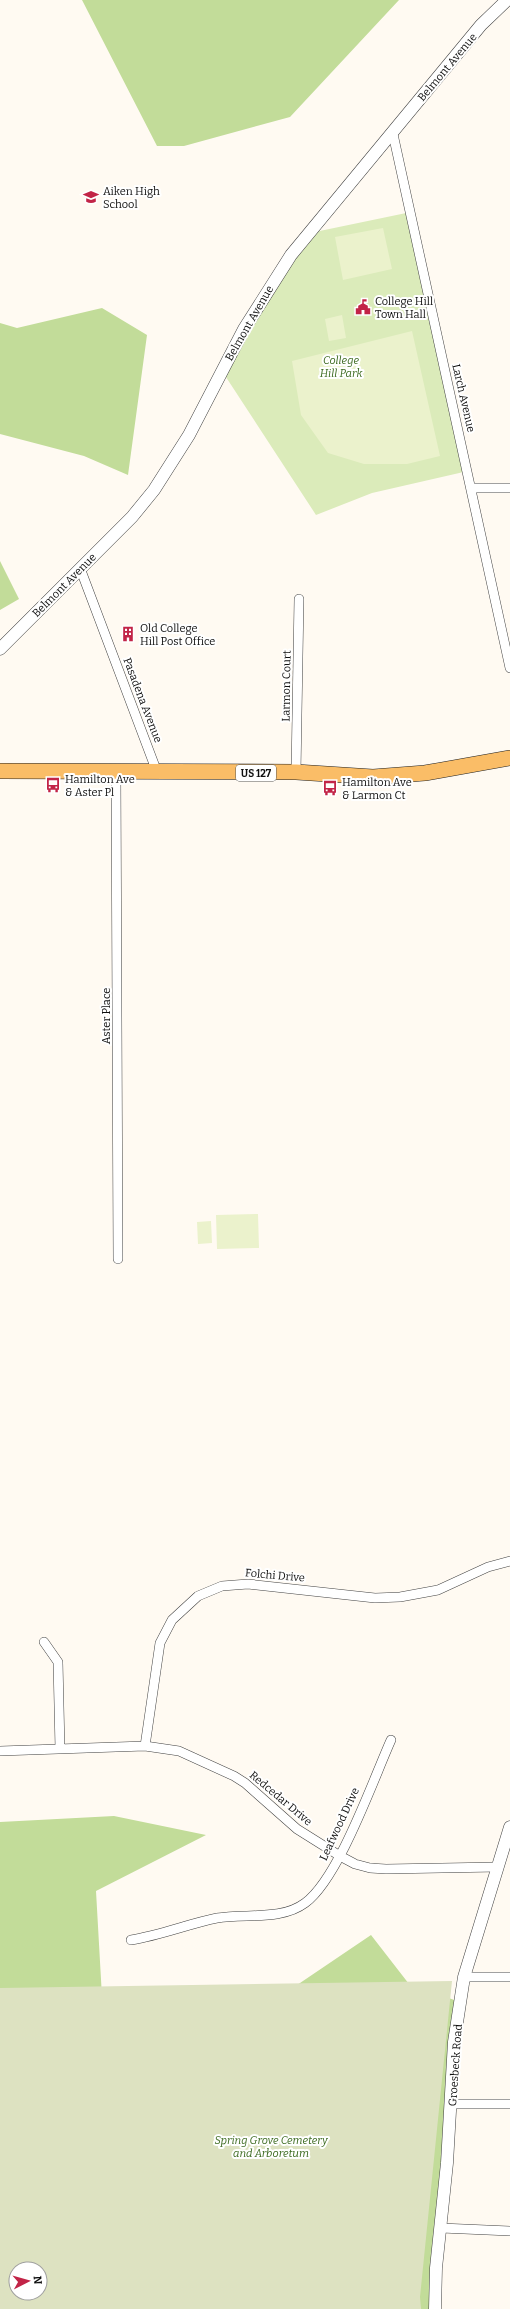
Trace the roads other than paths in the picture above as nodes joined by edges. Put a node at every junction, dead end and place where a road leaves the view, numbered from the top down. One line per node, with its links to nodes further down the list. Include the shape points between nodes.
1 (508, 0): 2 (street, Belmont Avenue, via 481,25)
2 (393, 134): 3 (street, Larch Avenue); 5 (street, Belmont Avenue, via 287,261 244,329 189,435 154,490 132,517)
3 (472, 488): 4 (street); 8 (street, Larch Avenue)
4 (510, 488)
5 (80, 568): 7 (street, Belmont Avenue); 11 (street, Pasadena Avenue)
6 (299, 599): 12 (street, Larmon Court)
7 (0, 649)
8 (510, 668)
9 (510, 758): 12 (main road, US 127, via 399,776 373,777)
10 (0, 771): 13 (main road, US 127)
11 (157, 772): 12 (main road, US 127); 13 (main road, US 127)
12 (296, 772)
13 (116, 773): 14 (street, Aster Place)
14 (118, 1259)
15 (510, 1561): 18 (street, Folchi Drive, via 488,1567 438,1590 400,1598 375,1598 248,1584 222,1586 198,1596 172,1620 160,1643)
16 (44, 1642): 19 (street, via 58,1662)
17 (391, 1740): 22 (street, Leafwood Drive)
18 (145, 1746): 19 (street, Redcedar Drive); 22 (street, Redcedar Drive, via 185,1753 234,1776 297,1829)
19 (60, 1749): 20 (street, Redcedar Drive)
20 (0, 1751)
21 (510, 1827): 23 (street, Groesbeck Road)
22 (340, 1856): 23 (street, Redcedar Drive, via 355,1864 378,1869); 24 (street, Leafwood Drive, via 315,1894 305,1903 289,1911 218,1918)
23 (497, 1867): 25 (street, Groesbeck Road)
24 (132, 1940)
25 (464, 1977): 26 (street); 27 (street, Groesbeck Road, via 454,2042)
26 (510, 1977)
27 (452, 2104): 28 (street); 29 (street, Groesbeck Road)
28 (510, 2104)
29 (441, 2228): 30 (street); 31 (street, Groesbeck Road, via 436,2268)
30 (510, 2231)
31 (435, 2309)

